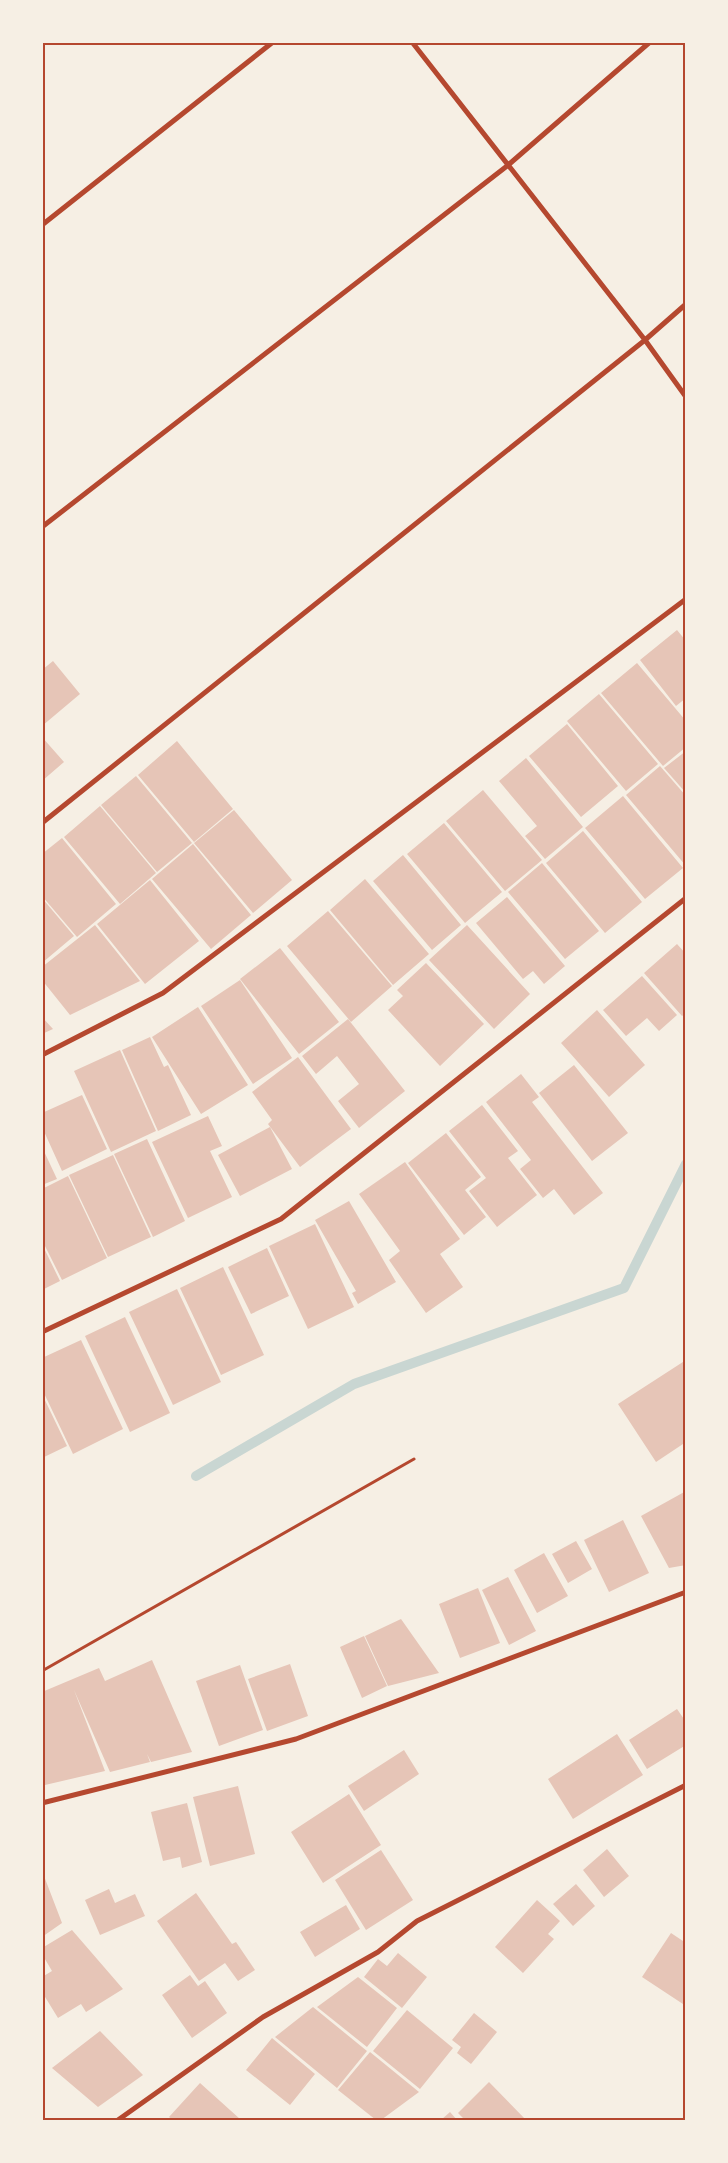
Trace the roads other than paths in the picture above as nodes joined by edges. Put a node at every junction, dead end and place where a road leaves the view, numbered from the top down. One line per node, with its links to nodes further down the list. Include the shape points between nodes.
1 (273, 42): 5 (street)
2 (412, 42): 4 (street)
3 (650, 42): 4 (street)
4 (507, 166): 7 (street); 9 (street)
5 (42, 225)
6 (686, 304): 7 (street)
7 (645, 340): 8 (street); 11 (street)
8 (686, 397)
9 (42, 527)
10 (686, 599): 13 (street, via 163,993)
11 (42, 823)
12 (686, 898): 14 (street, via 281,1219)
13 (42, 1055)
14 (42, 1332)
15 (686, 1592): 17 (street, via 296,1739)
16 (686, 1785): 18 (street, via 417,1921 378,1952 263,2017)
17 (42, 1804)
18 (118, 2120)

